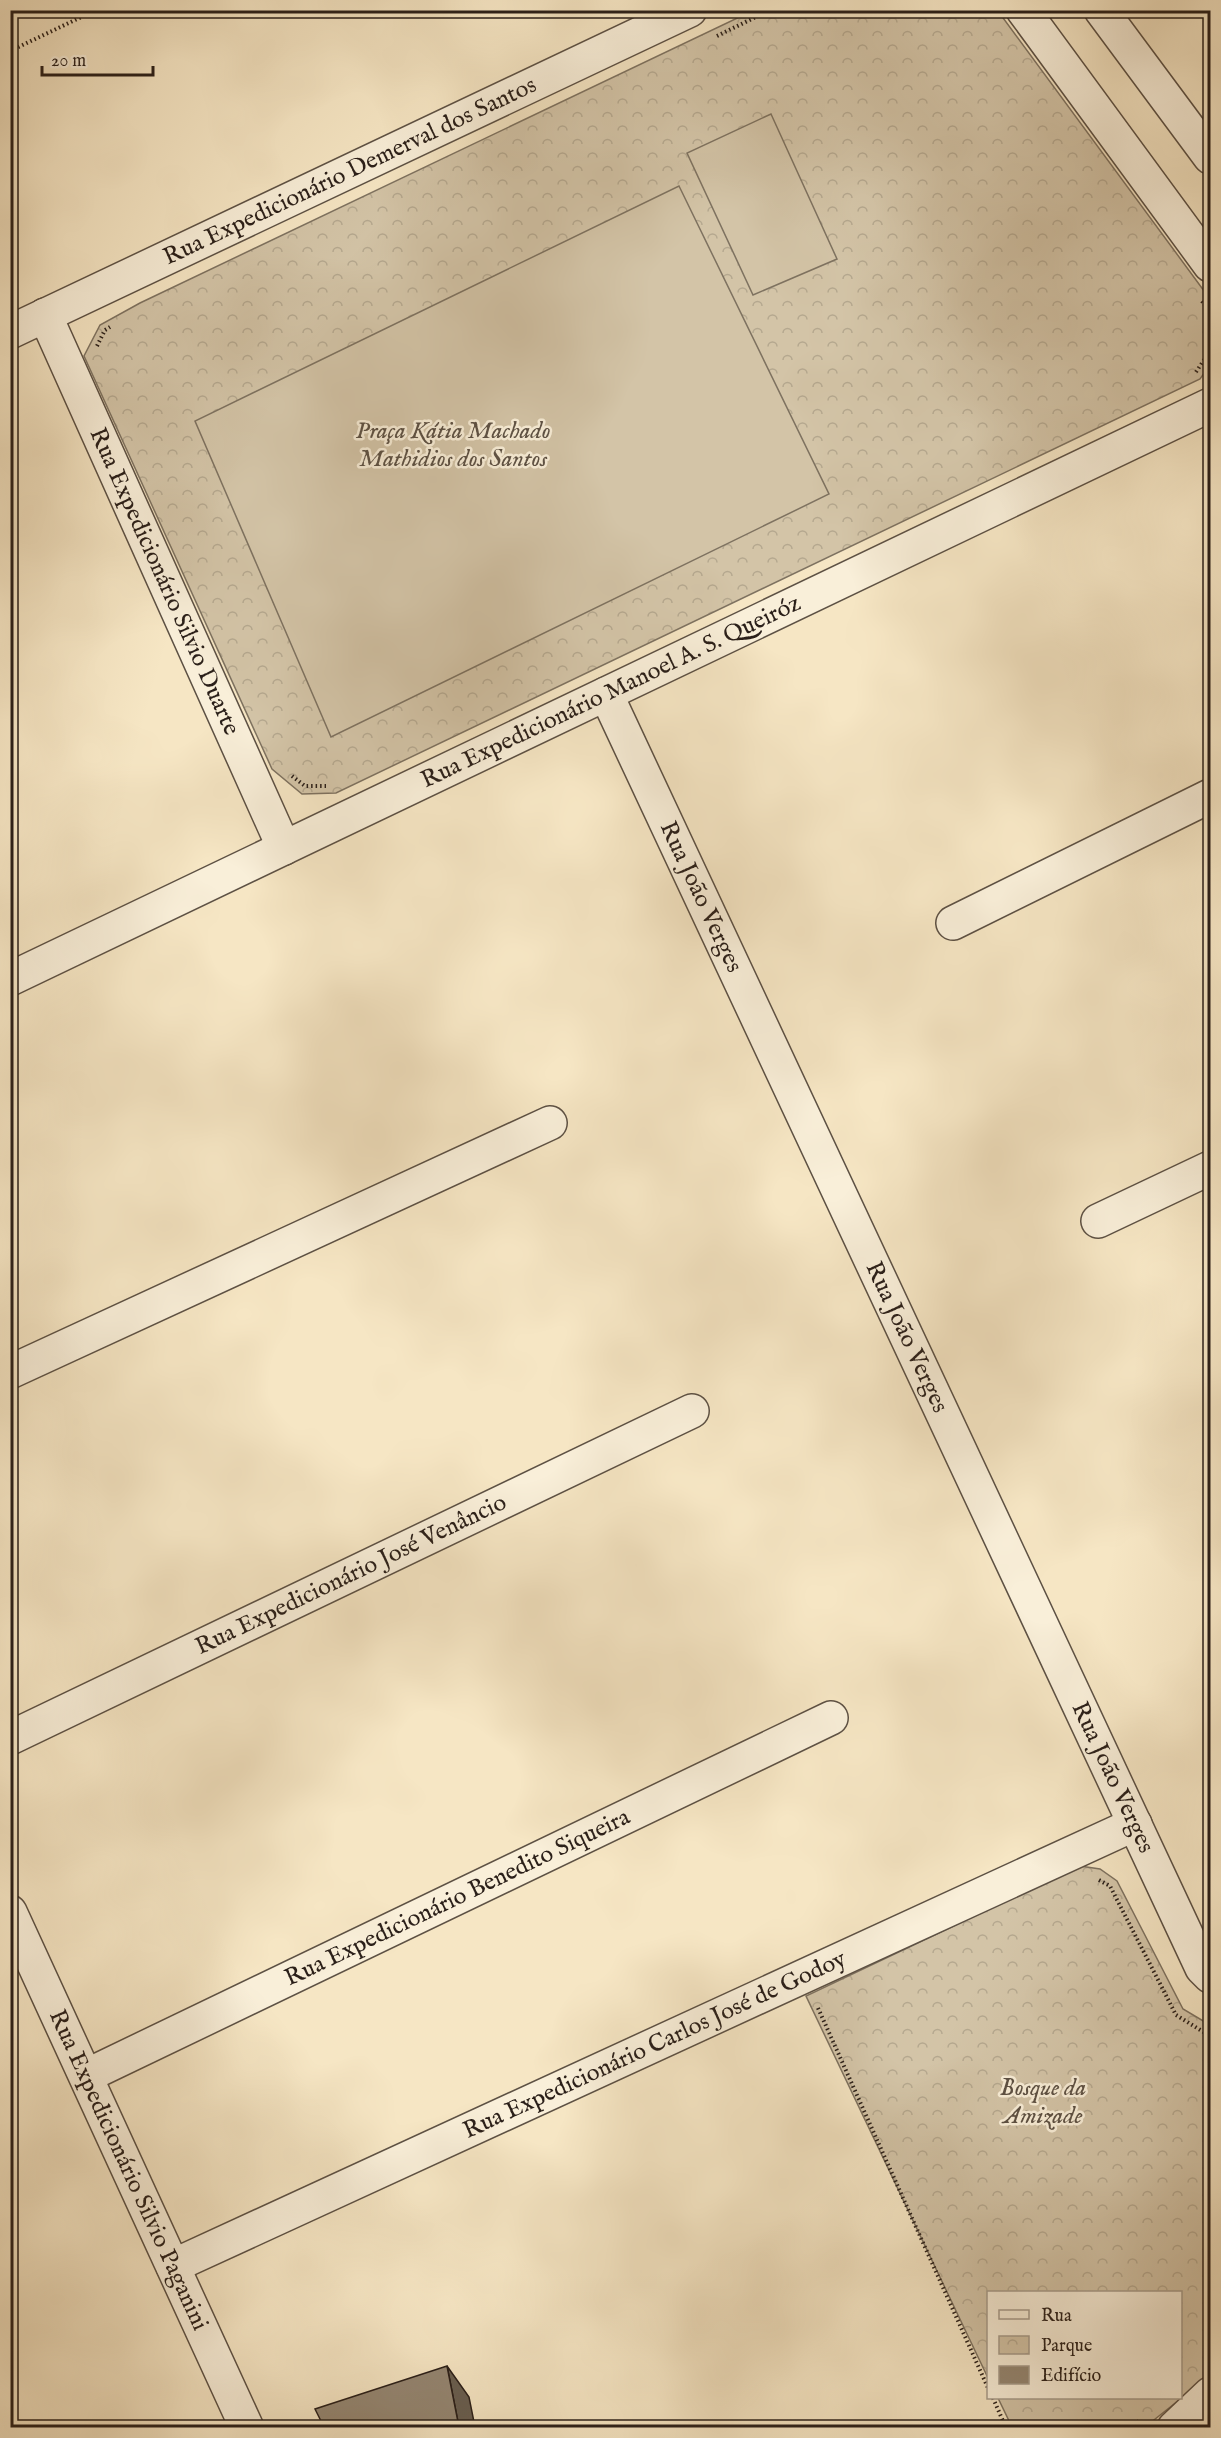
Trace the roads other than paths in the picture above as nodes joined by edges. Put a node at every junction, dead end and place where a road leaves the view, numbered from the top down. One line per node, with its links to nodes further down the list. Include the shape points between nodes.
1 (690, 10): 6 (street, Rua Expedicionário Demerval dos Santos)
2 (1023, 10): 5 (street)
3 (1101, 10): 4 (street)
4 (1210, 157)
5 (1210, 265)
6 (45, 315): 7 (street, Rua Expedicionário Demerval dos Santos); 11 (street, Rua Expedicionário Silvio Duarte)
7 (10, 332)
8 (1210, 405): 9 (street, Rua Expedicionário Manoel A. S. Queiróz)
9 (606, 694): 11 (street, Rua Expedicionário Manoel A. S. Queiróz); 21 (street, Rua João Verges)
10 (1210, 795): 12 (street)
11 (284, 848): 13 (street, Rua Expedicionário Manoel A. S. Queiróz)
12 (953, 923)
13 (10, 979)
14 (550, 1123): 17 (street)
15 (1210, 1168): 16 (street)
16 (1098, 1221)
17 (10, 1372)
18 (692, 1411): 20 (street, Rua Expedicionário José Venâncio)
19 (831, 1718): 24 (street, Rua Expedicionário Benedito Siqueira)
20 (10, 1738)
21 (1135, 1824): 23 (street, Rua João Verges, via 1202,1968); 25 (street, Rua Expedicionário Carlos José de Godoy)
22 (10, 1912): 24 (street, Rua Expedicionário Silvio Paganini)
23 (1210, 1976)
24 (86, 2076): 25 (street, Rua Expedicionário Silvio Paganini)
25 (173, 2266): 27 (street, Rua Expedicionário Silvio Paganini)
26 (1210, 2394): 28 (street)
27 (248, 2427)
28 (1174, 2427)

